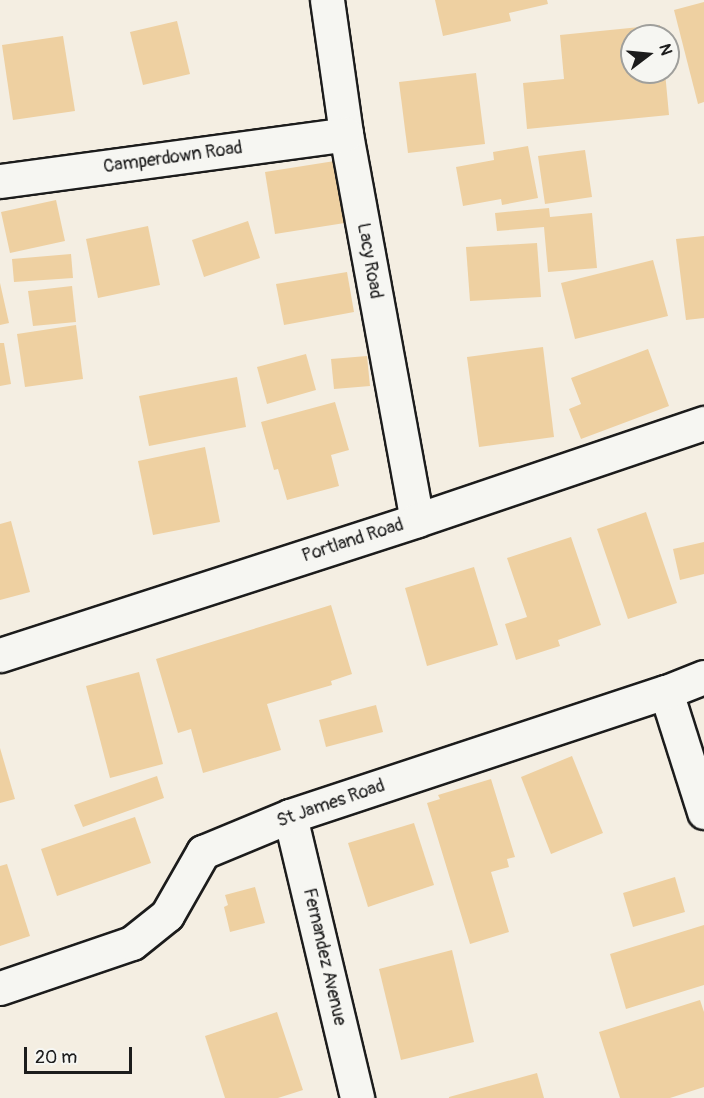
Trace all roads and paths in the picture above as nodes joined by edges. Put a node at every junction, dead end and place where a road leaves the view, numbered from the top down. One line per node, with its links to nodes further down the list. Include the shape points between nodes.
1 (327, 0): 2 (street, Lacy Road)
2 (346, 134): 3 (street, Camperdown Road); 5 (street, Lacy Road)
3 (0, 181)
4 (704, 423): 5 (street, Portland Road)
5 (417, 520): 6 (street, Portland Road)
6 (0, 655)
7 (704, 677): 8 (street, St James Road)
8 (666, 692): 9 (street); 10 (street, St James Road)
9 (704, 812)
10 (290, 816): 11 (street, St James Road, via 203,852 167,915 132,943); 12 (street, Fernandez Avenue)
11 (0, 988)
12 (357, 1098)

